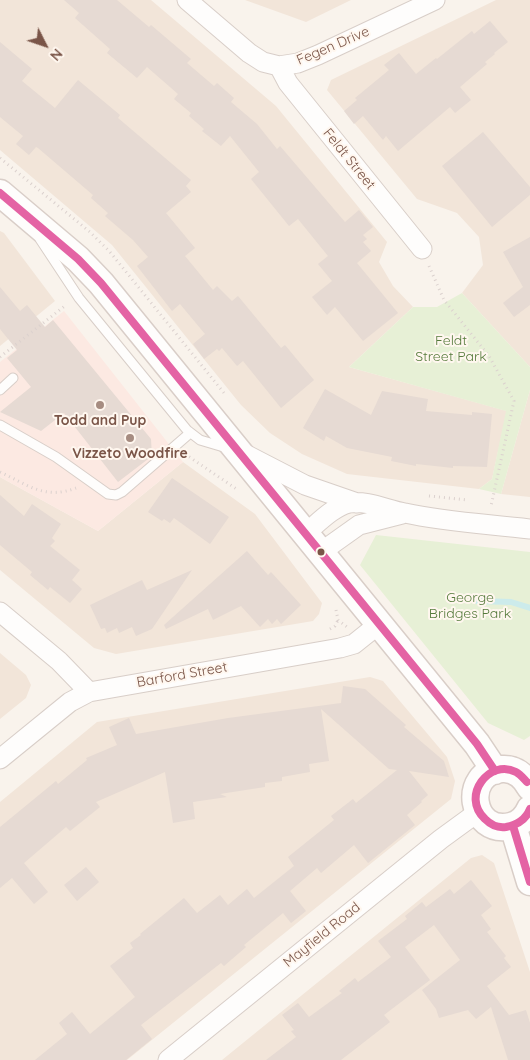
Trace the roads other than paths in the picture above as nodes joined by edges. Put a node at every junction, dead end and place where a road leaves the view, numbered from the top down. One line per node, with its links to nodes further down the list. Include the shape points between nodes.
1 (187, 0): 3 (street, Fegen Drive, via 250,53 263,62)
2 (435, 0): 3 (street, Fegen Drive, via 318,55)
3 (279, 66): 6 (street, Feldt Street, via 288,83)
4 (0, 193): 5 (street)
5 (26, 215): 10 (lane, via 80,298); 11 (street, via 95,275)
6 (422, 249)
7 (13, 378): 8 (lane)
8 (0, 390)
9 (0, 424): 10 (lane, via 56,457 108,494 116,495)
10 (190, 433): 11 (lane, via 205,442)
11 (237, 450): 12 (street, via 305,485); 15 (street)
12 (357, 503): 13 (street); 15 (street, via 346,504 332,512)
13 (405, 514): 14 (street); 15 (street, via 373,520)
14 (530, 529)
15 (314, 543): 17 (street)
16 (0, 612): 18 (street)
17 (379, 624): 18 (street, Barford Street, via 354,644 340,648); 20 (street, via 477,744)
18 (89, 692): 19 (street, Barford Street, via 70,702)
19 (0, 759)
20 (494, 771): 21 (street, via 510,770); 22 (street, via 481,780 477,788)
21 (528, 779)
22 (478, 812): 23 (street, via 484,820 503,827); 25 (street, Mayfield Road)
23 (521, 817): 24 (street)
24 (530, 882)
25 (168, 1060)

